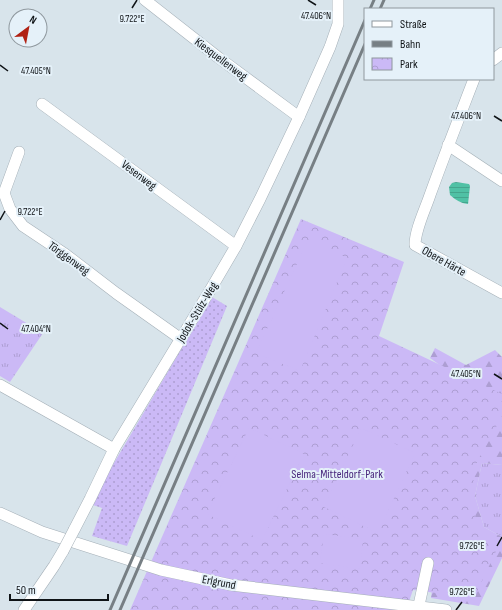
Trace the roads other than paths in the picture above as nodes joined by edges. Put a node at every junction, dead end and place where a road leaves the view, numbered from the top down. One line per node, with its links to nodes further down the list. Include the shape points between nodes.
1 (145, 0): 7 (street, Kiesquellenweg)
2 (338, 0): 7 (street, Jodok-Stülz-Weg, via 338,24)
3 (502, 53): 4 (street)
4 (494, 59)
5 (474, 80): 8 (street, Obere Härte)
6 (42, 104): 11 (street, Vesenweg)
7 (299, 117): 11 (street, Jodok-Stülz-Weg)
8 (448, 145): 10 (street); 12 (street, Obere Härte, via 415,237 416,245)
9 (19, 152): 13 (street, Törggenweg, via 4,193 10,209 23,226)
10 (502, 181)
11 (236, 246): 13 (street, Jodok-Stülz-Weg)
12 (502, 293)
13 (181, 339): 15 (street, Jodok-Stülz-Weg)
14 (0, 385): 15 (street)
15 (114, 449): 19 (street, Jodok-Stülz-Weg, bridge, via 63,551)
16 (0, 513): 18 (street, Erlgrund, via 42,532 161,570 231,585)
17 (428, 563): 18 (street)
18 (419, 608): 20 (street, Erlgrund)
19 (24, 610)
20 (446, 610)

